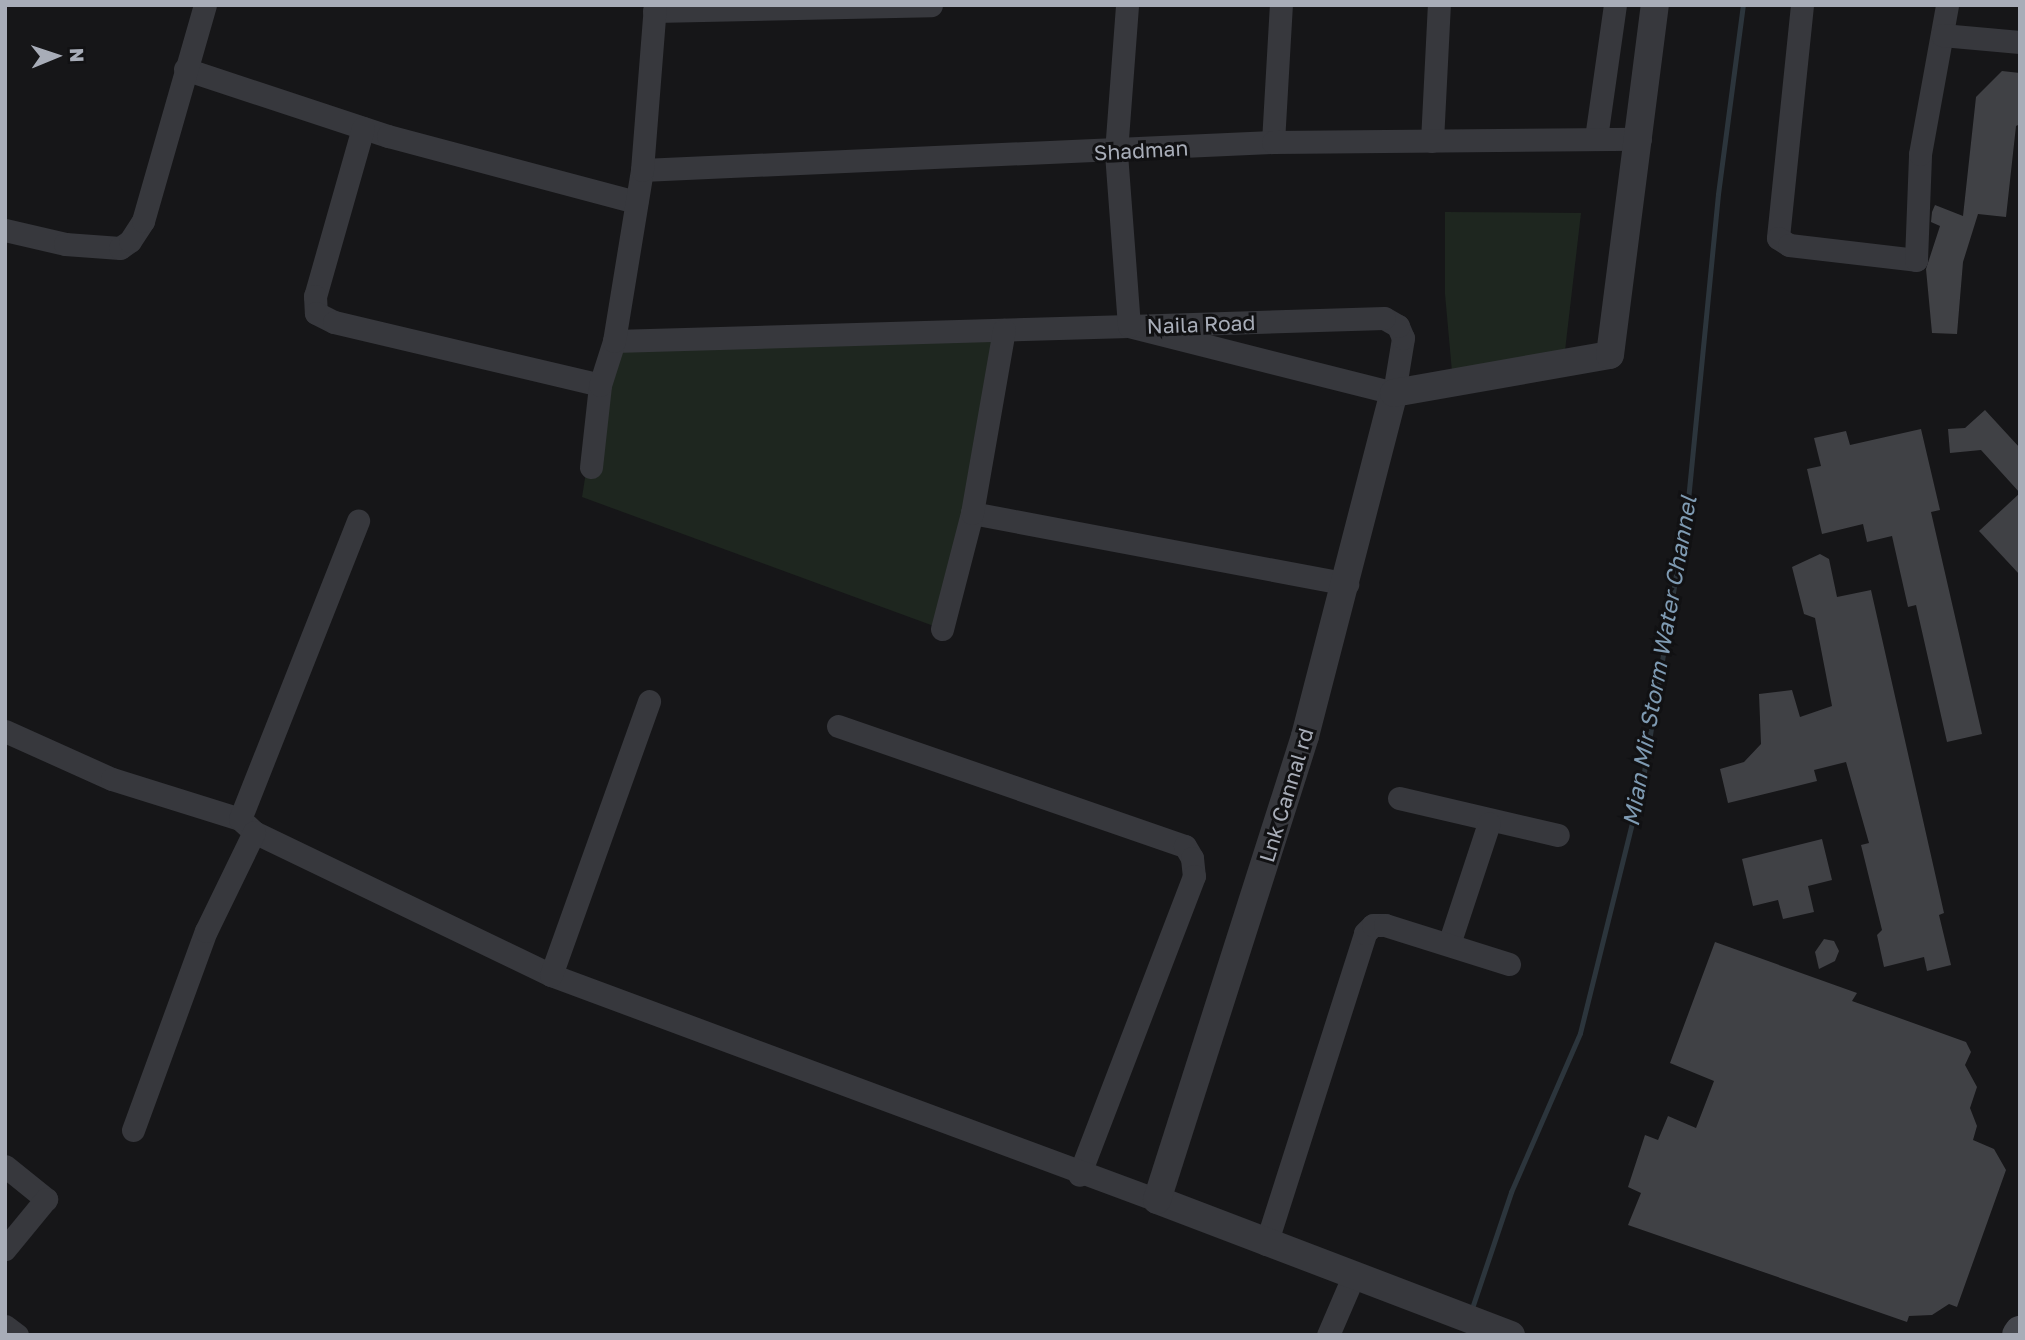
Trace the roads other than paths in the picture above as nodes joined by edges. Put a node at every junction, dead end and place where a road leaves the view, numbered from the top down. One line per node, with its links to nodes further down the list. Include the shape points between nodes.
1 (205, 5): 13 (street)
2 (931, 5): 10 (street)
3 (1128, 5): 19 (street, Naila Road)
4 (1281, 5): 18 (street)
5 (1439, 5): 17 (street)
6 (1615, 5): 15 (street)
7 (1655, 5): 16 (street)
8 (1802, 5): 11 (street, via 1778,222 1778,238 1789,246 1916,260 1920,154)
9 (1947, 5): 11 (street)
10 (654, 8): 20 (street)
11 (1941, 35): 12 (street)
12 (2020, 42)
13 (185, 69): 14 (street); 22 (street, via 143,221 130,240 120,248 65,244)
14 (363, 128): 21 (street); 26 (street, via 315,296 316,313)
15 (1597, 138): 16 (street, Shadman); 17 (street, Shadman)
16 (1640, 139): 27 (street, via 1610,355)
17 (1432, 141): 18 (street, Shadman)
18 (1273, 142): 19 (street, Shadman)
19 (1116, 152): 20 (street, Shadman); 23 (street, Naila Road)
20 (642, 170): 21 (street)
21 (636, 202): 25 (street)
22 (5, 230)
23 (1129, 326): 24 (street); 27 (street); 27 (street, Naila Road, via 1384,318 1398,326 1403,338)
24 (1004, 330): 25 (street); 29 (street)
25 (614, 341): 26 (street)
26 (600, 385): 28 (street)
27 (1394, 393): 31 (street, Lnk Cannal rd)
28 (591, 467)
29 (972, 513): 31 (street); 32 (street)
30 (358, 521): 38 (street)
31 (1347, 584): 46 (street, Lnk Cannal rd, via 1305,736)
32 (942, 629)
33 (649, 701): 42 (street)
34 (838, 726): 45 (street, via 1185,846 1192,858 1194,876)
35 (5, 731): 38 (street, via 113,779)
36 (1399, 798): 37 (street)
37 (1489, 823): 39 (street); 40 (street)
38 (247, 825): 42 (street); 43 (street)
39 (1558, 835)
40 (1449, 944): 41 (street); 47 (street, via 1385,925 1373,925 1366,933)
41 (1508, 964)
42 (551, 975): 45 (street)
43 (133, 1130)
44 (5, 1167): 48 (street, via 46,1199)
45 (1079, 1175): 46 (street)
46 (1157, 1200): 47 (street)
47 (1266, 1244): 49 (street)
48 (5, 1249)
49 (1353, 1277): 52 (street); 53 (street)
50 (5, 1326): 51 (street)
51 (17, 1335)
52 (1328, 1335)
53 (1511, 1335)

